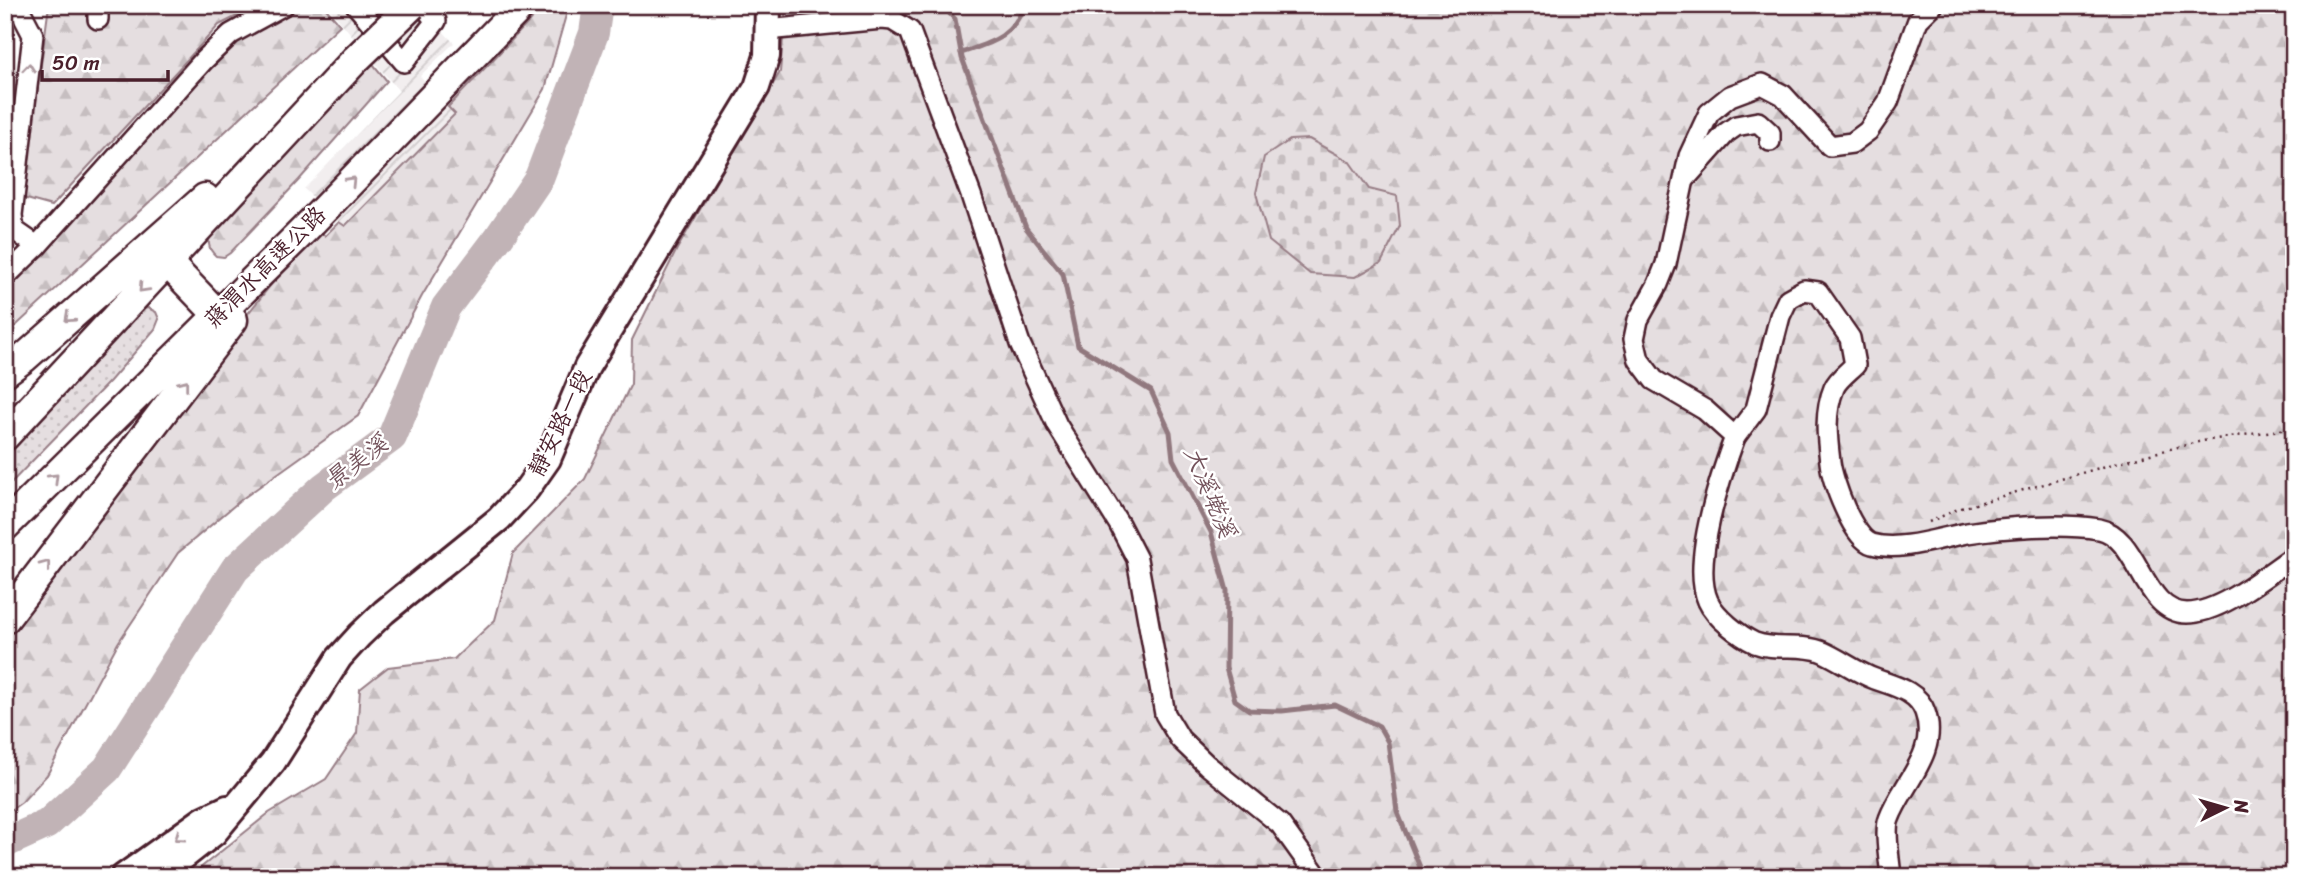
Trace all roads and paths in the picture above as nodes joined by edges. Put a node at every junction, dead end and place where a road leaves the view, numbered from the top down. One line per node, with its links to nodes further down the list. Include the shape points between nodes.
1 (284, 5): 13 (street, via 231,34 211,53)
2 (356, 5): 4 (street, via 404,62 436,21)
3 (412, 5): 9 (highway, bridge)
4 (423, 5)
5 (522, 5): 12 (highway, 蔣渭水高速公路, one-way to 5)
6 (1933, 5): 11 (street, via 1918,20 1888,102 1868,131 1852,143 1830,146 1783,95 1762,84 1730,96 1709,113)
7 (5, 10): 13 (street, one-way to 7, via 14,230 12,215 33,36 21,12)
8 (768, 17): 25 (main road, 靜安路一段, via 767,56 757,87 587,367 548,459 499,519 360,635 339,658 273,762); 28 (street, via 882,19 910,31 1020,344 1056,425 1137,559 1164,714 1180,739 1207,765 1280,824)
9 (356, 59): 14 (highway); 17 (highway, one-way to 17, via 190,212)
10 (1770, 141): 11 (street, via 1770,133 1758,122 1736,125)
11 (1684, 179): 20 (street, via 1666,264 1638,320 1634,339 1639,360 1654,380 1705,410)
12 (303, 230): 16 (highway, 蔣渭水高速公路); 24 (highway, one-way to 12)
13 (37, 246): 15 (street)
14 (167, 262): 16 (highway); 19 (highway, one-way to 19)
15 (5, 277)
16 (218, 315): 22 (highway, 蔣渭水高速公路, one-way to 16)
17 (5, 372)
18 (2294, 428): 21 (path, via 2202,442 2123,461 1958,509)
19 (5, 436)
20 (1735, 437): 23 (street, via 1756,409 1788,299 1804,290 1818,292 1850,338 1855,365 1834,386 1826,425 1830,467 1846,512 1863,539 1872,544 1900,546 1970,533 2059,526 2102,530 2117,537 2159,601 2171,611 2188,613 2234,596); 29 (street, via 1714,495 1706,542 1703,579 1708,601 1723,621 1756,643 1822,651 1920,700 1927,716 1928,744 1888,821)
21 (1924, 524)
22 (5, 526)
23 (2294, 556)
24 (5, 619)
25 (237, 803): 26 (main road, 靜安路一段, one-way to 26, via 204,819); 27 (main road, 靜安路一段, via 214,833)
26 (123, 877)
27 (158, 877)
28 (1318, 877)
29 (1891, 877)

